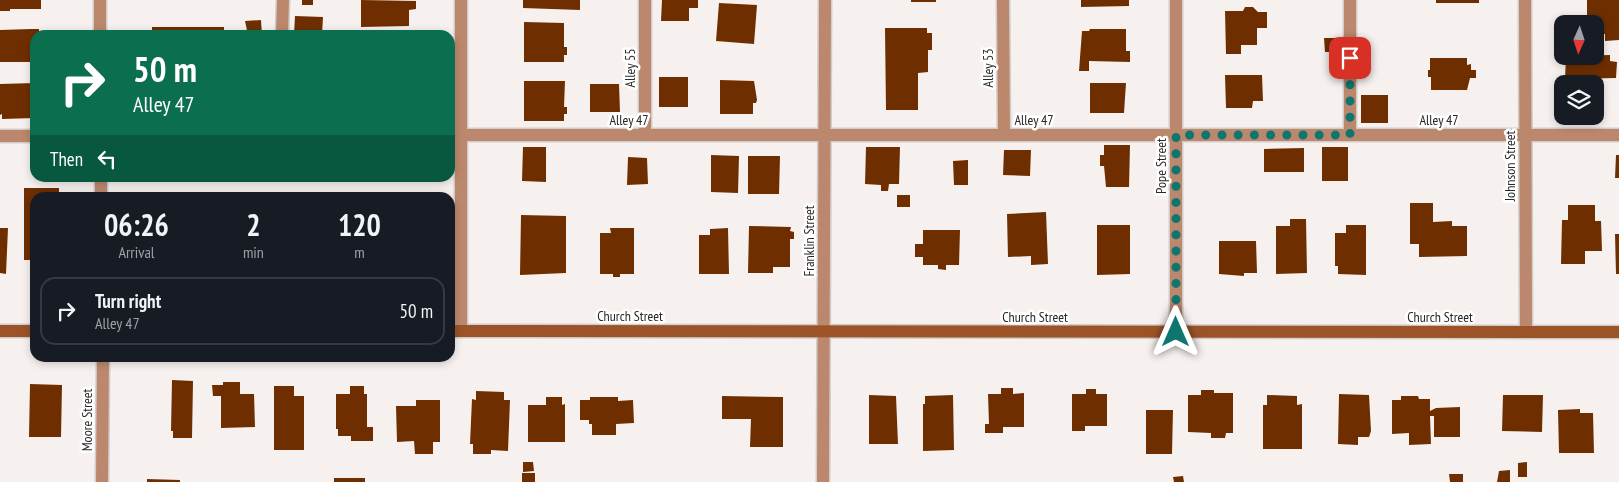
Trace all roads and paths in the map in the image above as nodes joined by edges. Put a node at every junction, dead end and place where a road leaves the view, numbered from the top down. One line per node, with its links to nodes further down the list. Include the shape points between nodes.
1 (100, 0): 10 (street)
2 (282, 0): 11 (street)
3 (461, 0): 12 (street)
4 (645, 0): 13 (street, Alley 55)
5 (825, 0): 14 (street, Franklin Street)
6 (1003, 0): 15 (street, Alley 53)
7 (1176, 0): 16 (street, Pope Street)
8 (1350, 0): 17 (street)
9 (1525, 0): 18 (street, Johnson Street)
10 (100, 30)
11 (282, 30)
12 (456, 135): 13 (street, Alley 47); 24 (street)
13 (646, 135): 14 (street, Alley 47)
14 (825, 135): 15 (street, Alley 47); 25 (street, Franklin Street)
15 (1004, 135): 16 (street, Alley 47)
16 (1176, 135): 17 (street, Alley 47); 26 (street, Pope Street)
17 (1350, 135): 18 (street, Alley 47)
18 (1525, 135): 19 (street, Alley 47); 27 (street, Johnson Street)
19 (1619, 135)
20 (0, 136): 21 (street)
21 (30, 136)
22 (0, 331): 23 (main road)
23 (30, 331)
24 (456, 331): 25 (main road, Church Street)
25 (824, 331): 26 (main road, Church Street); 31 (street, Franklin Street)
26 (1176, 332): 27 (main road, Church Street)
27 (1526, 332): 28 (main road, Church Street)
28 (1619, 332)
29 (102, 362): 30 (street, Moore Street)
30 (102, 482)
31 (823, 482)

